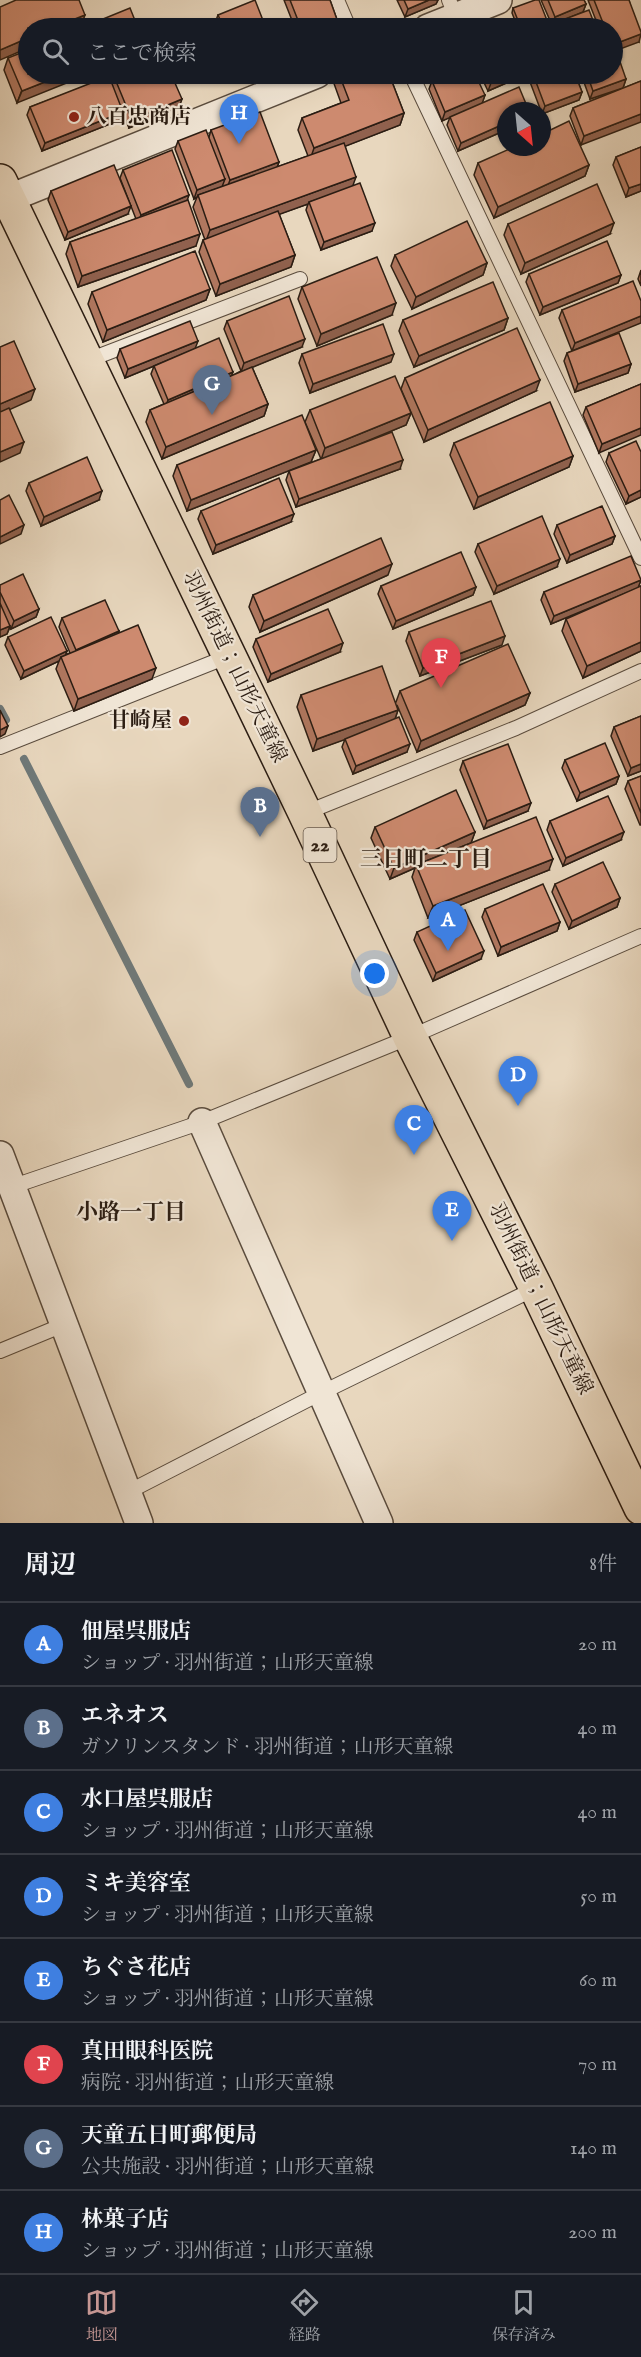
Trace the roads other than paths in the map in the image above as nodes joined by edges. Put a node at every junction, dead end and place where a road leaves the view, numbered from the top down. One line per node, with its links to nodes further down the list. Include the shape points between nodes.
1 (338, 0): 4 (lane)
2 (498, 0): 3 (street)
3 (452, 8): 5 (street)
4 (346, 18)
5 (440, 18)
6 (291, 84): 8 (street)
7 (416, 84): 11 (lane)
8 (3, 194): 10 (main road, 羽州街道；山形天童線 / 22)
9 (300, 279): 10 (lane)
10 (86, 362): 12 (main road, 羽州街道；山形天童線 / 22)
11 (641, 558)
12 (229, 656): 14 (lane); 15 (main road, 羽州街道；山形天童線 / 22)
13 (641, 671): 15 (lane, via 516,728)
14 (0, 747)
15 (305, 813): 17 (main road, 羽州街道；山形天童線 / 22)
16 (641, 936): 17 (lane)
17 (410, 1037): 18 (lane); 21 (main road, 羽州街道；山形天童線 / 22)
18 (202, 1122): 20 (lane); 24 (street)
19 (0, 1155): 20 (street)
20 (6, 1188): 22 (street)
21 (536, 1288): 24 (lane); 26 (main road, 羽州街道；山形天童線 / 22)
22 (63, 1325): 23 (lane); 25 (street)
23 (0, 1351)
24 (321, 1393): 25 (lane); 28 (street)
25 (128, 1492): 27 (street)
26 (641, 1508)
27 (139, 1523)
28 (379, 1523)

